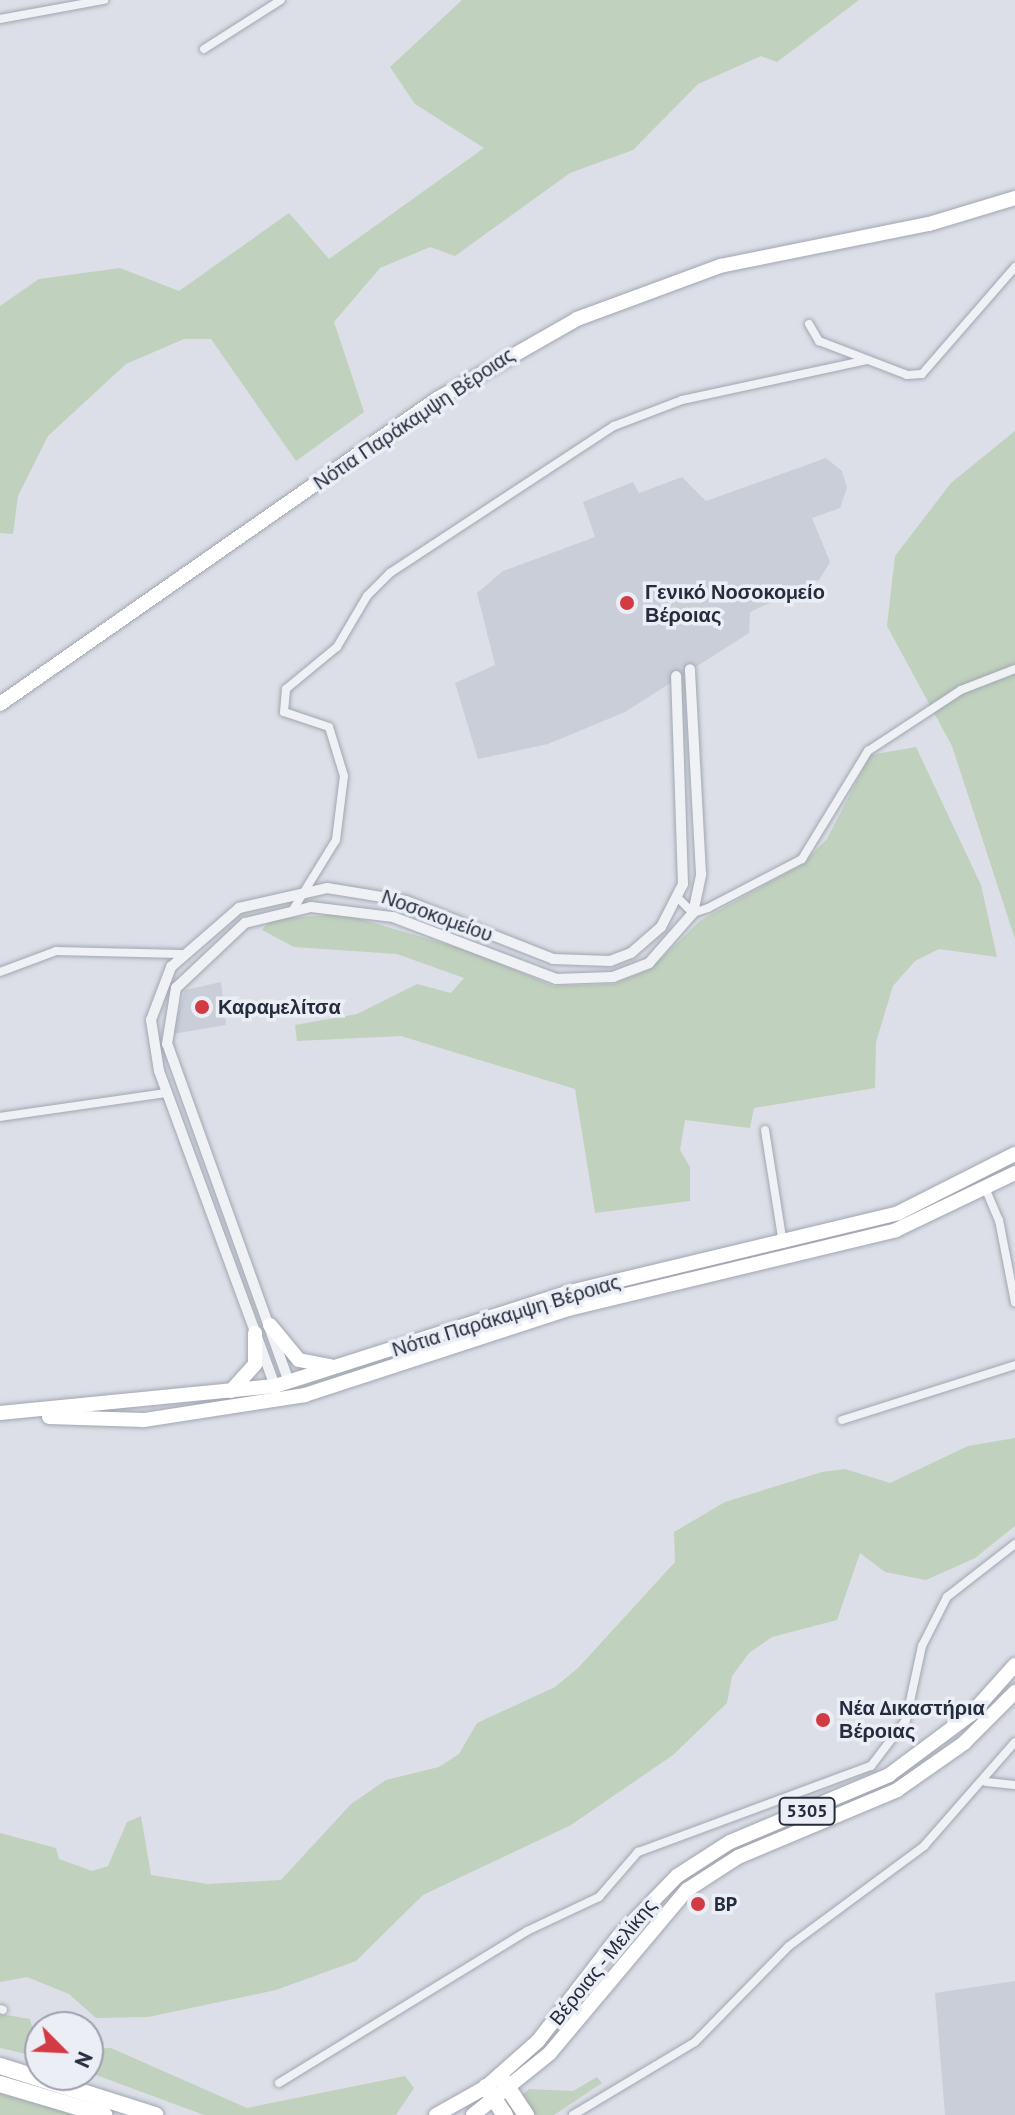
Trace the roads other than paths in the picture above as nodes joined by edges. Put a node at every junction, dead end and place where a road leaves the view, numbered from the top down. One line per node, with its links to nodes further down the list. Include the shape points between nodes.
1 (104, 0): 4 (street)
2 (281, 0): 3 (street)
3 (269, 2): 5 (street)
4 (0, 19)
5 (204, 49)
6 (1015, 198): 13 (main road, Νότια Παράκαμψη Βέροιας, via 929,224 720,266 577,319 437,399)
7 (1015, 267): 9 (street, via 922,374)
8 (809, 324): 9 (street, via 819,341)
9 (867, 360): 14 (street, via 682,400 614,426 390,573 337,647 286,689 284,712 329,727 344,776 336,840)
10 (690, 669): 17 (street, via 701,817)
11 (1015, 669): 17 (street, via 975,682 928,718 885,736 868,751 802,859)
12 (676, 676): 15 (street, via 685,864)
13 (0, 704)
14 (306, 890): 15 (street, Νοσοκομείου, via 347,888 406,901 568,962 631,953); 16 (street); 18 (street, Νοσοκομείου, via 239,908)
15 (679, 899): 17 (street)
16 (294, 908): 17 (street, Νοσοκομείου, via 393,917 578,981 649,963); 28 (street, Νοσοκομείου, via 245,923 223,939 176,988 166,1024)
17 (693, 913)
18 (181, 954): 19 (street, via 56,951); 20 (street, Νοσοκομείου, via 151,1020)
19 (0, 972)
20 (167, 1093): 21 (street); 29 (street, Νοσοκομείου)
21 (0, 1117)
22 (765, 1130): 26 (street)
23 (1015, 1154): 26 (main road, Νότια Παράκαμψη Βέροιας, via 898,1213)
24 (1015, 1173): 25 (main road, Νότια Παράκαμψη Βέροιας)
25 (986, 1190): 27 (street, via 1004,1236); 34 (main road, Νότια Παράκαμψη Βέροιας, via 896,1230 568,1309)
26 (783, 1244): 31 (main road, Νότια Παράκαμψη Βέροιας, via 566,1293)
27 (1015, 1302)
28 (270, 1325): 31 (main road, via 299,1360); 32 (street, Νοσοκομείου)
29 (255, 1333): 32 (street, Νοσοκομείου); 33 (main road, via 255,1364)
30 (1015, 1365): 37 (street)
31 (344, 1367): 32 (main road, Νότια Παράκαμψη Βέροιας)
32 (282, 1384): 33 (main road, Νότια Παράκαμψη Βέροιας); 34 (main road)
33 (230, 1392): 36 (main road, Νότια Παράκαμψη Βέροιας)
34 (282, 1400): 36 (main road, Νότια Παράκαμψη Βέροιας, via 144,1420)
35 (0, 1413): 36 (main road, Νότια Παράκαμψη Βέροιας)
36 (29, 1413)
37 (842, 1420)
38 (1015, 1544): 45 (street, via 947,1597 922,1646 906,1720 871,1766 638,1852 599,1897 527,1931)
39 (1015, 1665): 47 (main road, Βέροιας - Μελίκης / 5305, via 971,1714 889,1775 730,1842 677,1876)
40 (1015, 1692): 47 (main road, Βέροιας - Μελίκης / 5305, via 964,1743 897,1790 738,1857 687,1890 631,1947 565,2036)
41 (1015, 1742): 42 (street)
42 (986, 1782): 43 (street); 54 (street, via 924,1846 789,1946 695,2042)
43 (1015, 1785)
44 (0, 2066): 49 (highway)
45 (279, 2083)
46 (0, 2084): 48 (highway)
47 (498, 2088): 50 (main road, Βέροιας - Μελίκης / 5305); 51 (main road, Βέροιας - Μελίκης / 5305); 52 (highway); 53 (highway)
48 (104, 2115)
49 (155, 2115)
50 (436, 2115)
51 (473, 2115)
52 (505, 2115)
53 (526, 2115)
54 (573, 2115)

